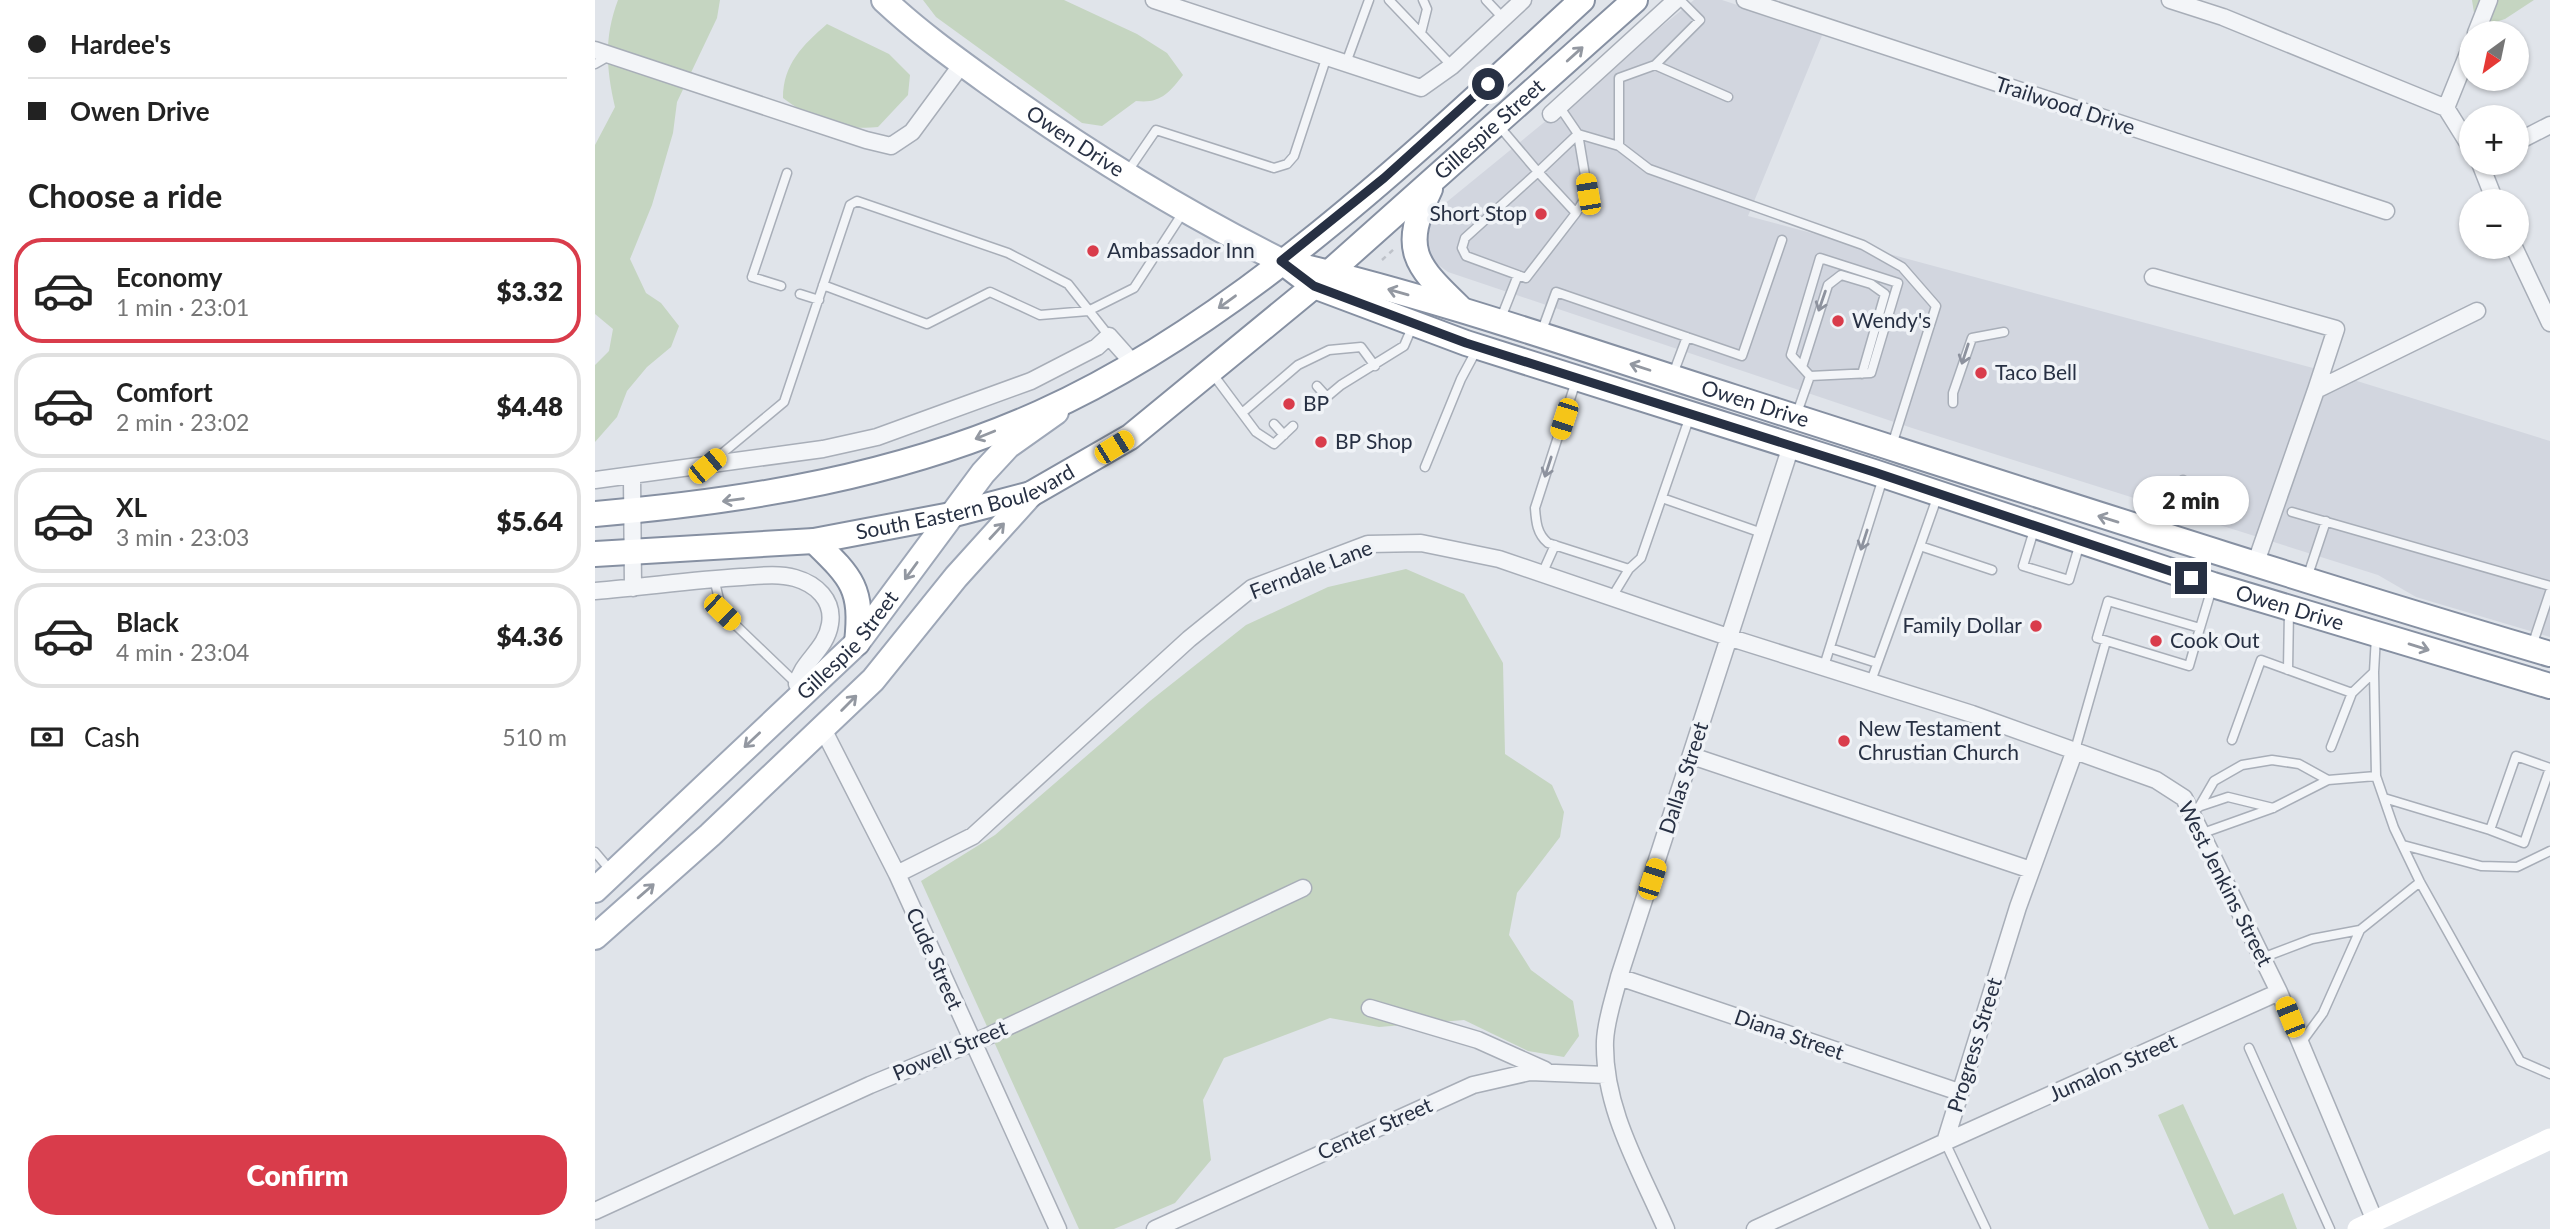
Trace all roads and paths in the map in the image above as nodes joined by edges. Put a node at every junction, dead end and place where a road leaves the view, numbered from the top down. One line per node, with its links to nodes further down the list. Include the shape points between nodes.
1 (884, 0): 21 (main road, Owen Drive)
2 (1154, 0): 19 (street)
3 (1369, 0): 22 (lane)
4 (1389, 0): 16 (lane)
5 (1423, 0): 16 (lane, via 1427,9)
6 (1486, 0): 14 (lane)
7 (1523, 0): 14 (street)
8 (1582, 0): 46 (main road, Gillespie Street, via 1384,178)
9 (1635, 0): 29 (main road, Gillespie Street, one-way to 9)
10 (1678, 0): 24 (lane, via 1700,20); 28 (street, Gillespie Street)
11 (1745, 0): 40 (street, Trailwood Drive)
12 (2170, 0): 27 (street)
13 (2489, 0): 15 (street)
14 (1503, 18): 23 (street)
15 (2481, 21)
16 (1421, 33): 23 (lane)
17 (595, 50): 18 (street)
18 (611, 55): 20 (lane); 21 (street, via 891,146 911,133)
19 (1326, 59): 22 (street); 37 (lane, via 1294,156 1287,164 1274,168 1156,130)
20 (595, 64)
21 (962, 64): 37 (main road, Owen Drive)
22 (1345, 64): 23 (street, via 1421,88)
23 (1452, 65)
24 (1655, 65): 26 (lane); 34 (lane, via 1619,78)
25 (2459, 77): 27 (street)
26 (1728, 97)
27 (2447, 108): 31 (street)
28 (1555, 110): 32 (lane)
29 (1497, 124): 35 (lane); 38 (main road, Gillespie Street)
30 (2550, 125): 33 (street)
31 (2459, 128)
32 (1578, 134): 34 (lane); 35 (lane); 41 (lane, via 1588,194)
33 (2529, 136)
34 (1619, 146): 48 (lane, via 1649,169 1863,245)
35 (1538, 172): 41 (lane); 47 (lane, via 1465,238 1462,248 1465,256)
36 (787, 173): 53 (lane, via 752,277)
37 (1126, 175): 39 (main road, Owen Drive)
38 (1433, 182): 50 (main road, Gillespie Street); 57 (main road, via 1413,226 1416,253 1424,274)
39 (1185, 209): 46 (main road, Owen Drive); 56 (lane, via 1134,288)
40 (2386, 211)
41 (1576, 213): 47 (lane, via 1526,278)
42 (1782, 240): 65 (lane, via 1742,356)
43 (1400, 242): 45 (path)
44 (2520, 259): 60 (street)
45 (1382, 260)
46 (1281, 261): 50 (main road, Owen Drive); 67 (main road, one-way to 67, via 1209,315)
47 (1518, 275): 59 (lane)
48 (1909, 275): 51 (lane); 94 (lane, via 1936,306)
49 (2153, 277): 79 (street, via 2336,329)
50 (1322, 279): 57 (main road, Owen Drive, one-way to 50); 61 (main road, Owen Drive); 71 (main road, South Eastern Boulevard)
51 (1898, 283): 70 (lane, via 1820,258 1791,355); 73 (lane, via 1871,373)
52 (823, 285): 55 (lane); 56 (lane, via 927,324 990,292 1039,315); 56 (lane, via 850,205 857,201 1008,253 1068,284)
53 (781, 286)
54 (800, 294): 55 (lane)
55 (819, 299): 95 (lane, via 784,402)
56 (1088, 311): 64 (lane)
57 (1464, 311): 59 (main road, Owen Drive)
58 (2477, 311): 79 (street)
59 (1500, 322): 63 (main road, Owen Drive)
60 (2550, 323)
61 (1413, 324): 66 (main road, Owen Drive); 69 (lane, via 1404,346)
62 (2004, 332): 84 (lane, one-way to 84, via 1972,338)
63 (1540, 335): 65 (lane, via 1556,292); 76 (main road, Owen Drive, one-way to 63)
64 (1109, 336): 67 (street); 95 (street, via 1097,347 1031,380 888,433 823,449)
65 (1687, 337): 76 (lane)
66 (1478, 347): 75 (main road, Owen Drive); 96 (lane)
67 (1133, 363): 78 (main road)
68 (1298, 365): 69 (lane, via 1329,350 1361,347); 72 (lane); 80 (lane, via 1287,382)
69 (1375, 366): 81 (lane)
70 (1801, 367): 73 (lane, one-way to 70, via 1885,294 1871,284 1841,275 1828,285); 74 (lane)
71 (1211, 371): 87 (lane); 102 (main road, South Eastern Boulevard, via 1131,437)
72 (1305, 372)
73 (1862, 374): 74 (lane)
74 (1810, 376): 89 (lane)
75 (1577, 378): 88 (main road, Owen Drive); 115 (lane, one-way to 115, via 1535,508 1541,537)
76 (1672, 378): 89 (main road, Owen Drive)
77 (1317, 386): 81 (lane)
78 (1085, 390): 105 (main road, one-way to 105, via 972,440 849,478 733,500); 108 (main road, Gillespie Street, via 1009,446)
79 (2316, 390): 119 (street)
80 (1269, 391): 82 (lane); 83 (lane)
81 (1326, 396): 85 (lane)
82 (1275, 399)
83 (1255, 403): 86 (lane); 87 (lane)
84 (1953, 403)
85 (1316, 406)
86 (1261, 410)
87 (1242, 412): 92 (lane, via 1256,432 1274,444)
88 (1691, 414): 93 (main road, Owen Drive); 104 (lane)
89 (1795, 417): 94 (main road, Owen Drive)
90 (1274, 424): 92 (lane)
91 (1293, 426): 92 (lane)
92 (1284, 435)
93 (1791, 446): 97 (main road, Owen Drive); 101 (main road, via 1796,436 1803,434 1994,496); 111 (street, Dallas Street)
94 (1891, 448): 101 (main road, Owen Drive)
95 (707, 466): 98 (street)
96 (1425, 467)
97 (1884, 475): 103 (main road, Owen Drive); 137 (lane, one-way to 137)
98 (632, 477): 99 (street); 105 (street)
99 (595, 480)
100 (2183, 480): 112 (lane)
101 (2011, 488): 112 (main road, Owen Drive, one-way to 101)
102 (1031, 494): 108 (main road, South Eastern Boulevard); 147 (main road, Gillespie Street, one-way to 102, via 873,680 955,577)
103 (1938, 494): 110 (main road, Owen Drive); 116 (lane)
104 (1662, 498): 111 (lane); 120 (lane, via 1641,558)
105 (632, 511): 107 (main road); 117 (street)
106 (2292, 512): 109 (lane)
107 (595, 514)
108 (951, 515): 113 (main road, South Eastern Boulevard); 136 (main road, Gillespie Street, one-way to 136)
109 (2326, 521): 124 (lane); 126 (lane)
110 (2035, 526): 114 (main road, Owen Drive); 114 (lane, via 2023,566 2069,580)
111 (1762, 533): 134 (street, Dallas Street)
112 (2164, 537): 119 (main road, Owen Drive)
113 (814, 541): 117 (main road, South Eastern Boulevard); 136 (main road, via 855,587 861,611)
114 (2088, 542): 124 (main road, via 2119,541 2284,591 2299,589); 125 (main road, Owen Drive)
115 (1555, 545): 120 (lane); 122 (lane)
116 (1920, 545): 121 (lane); 139 (lane)
117 (633, 551): 118 (main road, South Eastern Boulevard); 127 (street)
118 (595, 554)
119 (2255, 565): 124 (main road, Owen Drive)
120 (1629, 569): 130 (lane)
121 (1992, 570)
122 (1542, 574): 130 (street, Ferndale Lane); 167 (street, Ferndale Lane, via 1499,559 1421,542 1368,544 1252,588 1189,639 973,836)
123 (714, 578): 127 (street); 145 (lane, via 722,612); 145 (street, via 794,578 818,589 830,606 830,624 822,648 800,673)
124 (2307, 579): 138 (main road, Owen Drive)
125 (2213, 585): 131 (main road, Owen Drive); 132 (lane)
126 (2550, 586)
127 (633, 588): 128 (street)
128 (595, 591)
129 (2550, 593): 138 (lane)
130 (1612, 597): 134 (street, Ferndale Lane)
131 (2289, 608): 133 (main road, Owen Drive); 141 (lane)
132 (2200, 628): 135 (lane, via 2189,666); 135 (lane, via 2108,601 2097,638)
133 (2377, 634): 142 (lane); 144 (main road, Owen Drive, one-way to 144)
134 (1728, 637): 140 (street, West Jenkins Street); 151 (street, Dallas Street)
135 (2106, 641): 150 (lane)
136 (857, 643): 145 (main road, Gillespie Street)
137 (1830, 648): 139 (lane); 140 (lane)
138 (2541, 651)
139 (1877, 663): 143 (lane)
140 (1824, 666): 143 (street, West Jenkins Street)
141 (2288, 670): 146 (lane); 148 (lane, via 2261,660)
142 (2374, 673): 146 (lane); 153 (lane)
143 (1871, 681): 150 (street, West Jenkins Street)
144 (2550, 686)
145 (800, 689): 166 (main road, Gillespie Street, one-way to 166)
146 (2352, 693): 149 (lane)
147 (823, 729): 167 (street, Cude Street); 172 (main road, Gillespie Street, one-way to 147)
148 (2232, 740)
149 (2331, 747)
150 (2075, 750): 157 (street, West Jenkins Street, via 2156,780); 165 (street, Progress Street)
151 (1692, 757): 165 (street); 174 (street, Dallas Street)
152 (2550, 768): 158 (lane, via 2516,756); 160 (lane)
153 (2377, 776): 154 (lane); 155 (lane)
154 (2328, 780): 156 (lane); 157 (lane, via 2299,764 2272,760 2242,765 2214,781)
155 (2384, 798): 158 (lane); 161 (lane)
156 (2273, 808): 157 (lane, via 2228,797); 159 (lane)
157 (2195, 809): 159 (street, West Jenkins Street)
158 (2490, 830): 160 (lane)
159 (2203, 833): 173 (street, West Jenkins Street)
160 (2524, 843): 164 (lane)
161 (2403, 845): 164 (lane, via 2481,866 2517,867); 168 (lane)
162 (2550, 851): 164 (lane)
163 (595, 852): 166 (lane)
164 (2532, 860)
165 (2031, 870): 183 (street, Progress Street)
166 (613, 873): 170 (main road, Gillespie Street)
167 (897, 874): 177 (street, Cude Street)
168 (2420, 882): 171 (lane); 181 (lane, via 2520,1061)
169 (1303, 888): 177 (street, Powell Street)
170 (595, 890)
171 (2360, 930): 173 (lane, via 2312,939); 178 (lane, via 2323,1013)
172 (595, 937)
173 (2262, 958): 175 (street, West Jenkins Street)
174 (1619, 977): 182 (street, Dallas Street, via 1605,1039); 183 (street, Diana Street)
175 (2279, 992): 178 (street, West Jenkins Street); 185 (street, Jumalon Street)
176 (1370, 1008): 180 (street, via 1478,1040)
177 (971, 1042): 186 (street, Powell Street); 188 (street, Cude Street)
178 (2301, 1043): 187 (street, West Jenkins Street)
179 (2249, 1048): 193 (lane)
180 (1546, 1071): 182 (street, Center Street); 189 (street, Center Street, via 1473,1085)
181 (2550, 1074)
182 (1606, 1075): 190 (street, Dallas Street, via 1616,1115)
183 (1959, 1092): 185 (street, Progress Street)
184 (2550, 1140): 187 (main road)
185 (1945, 1142): 191 (street); 192 (lane)
186 (595, 1210)
187 (2366, 1225)
188 (1058, 1229)
189 (1155, 1229)
190 (1666, 1229)
191 (1755, 1229)
192 (1986, 1229)
193 (2330, 1229)

